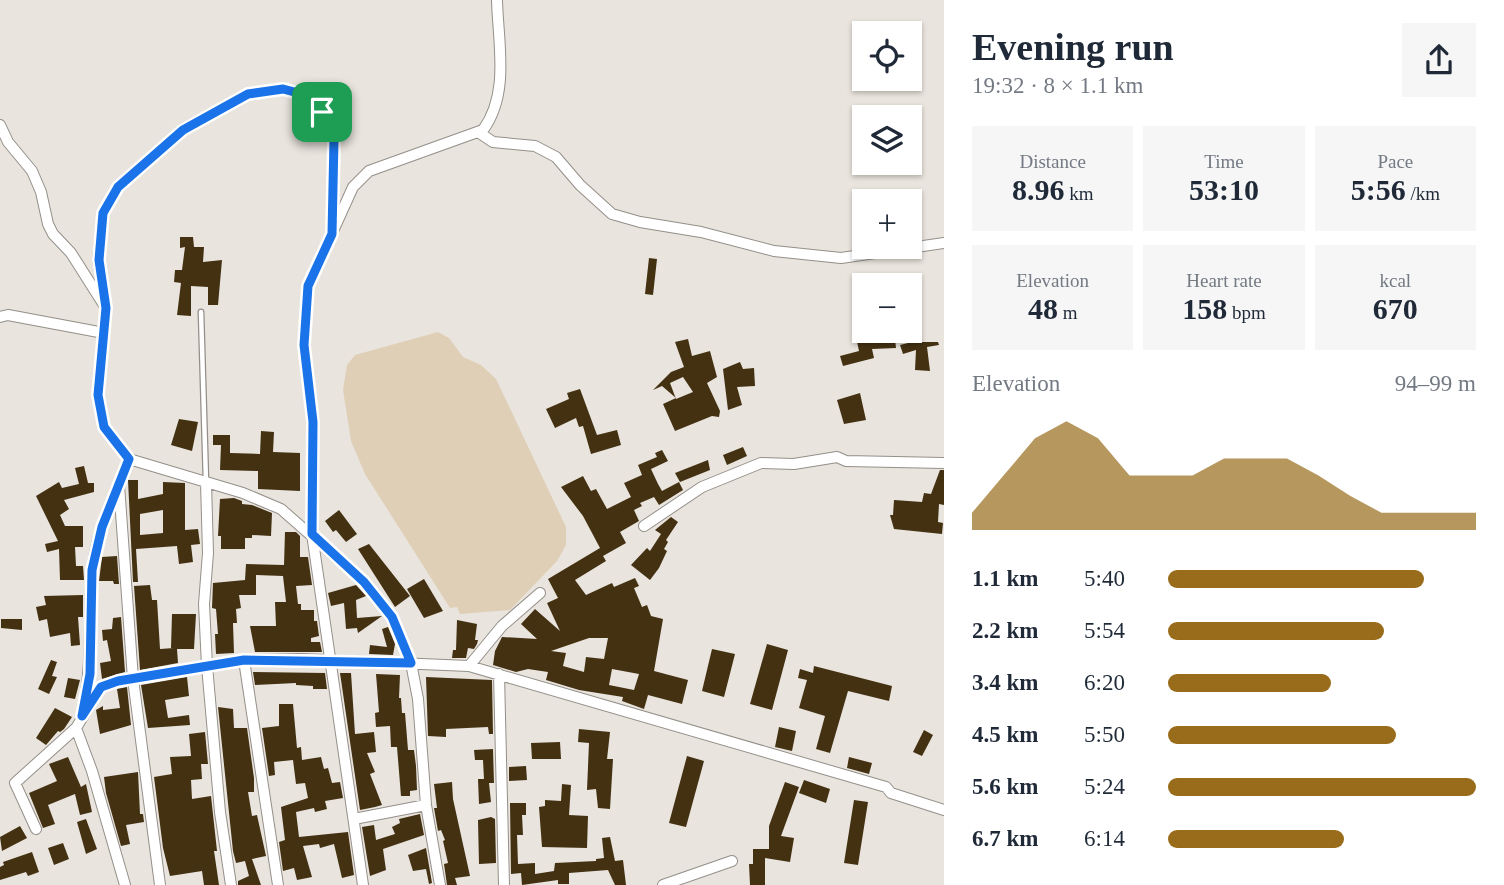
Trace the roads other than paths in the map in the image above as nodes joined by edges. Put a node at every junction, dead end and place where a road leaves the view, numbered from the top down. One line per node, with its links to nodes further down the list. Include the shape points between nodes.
1 (497, 0): 3 (street, via 500,86 494,115)
2 (0, 125): 6 (street, via 32,171 53,234 71,253)
3 (478, 132): 4 (street, via 369,171 353,187); 5 (street, via 494,142 535,146 556,157 612,215 640,222 774,251 841,258)
4 (332, 234): 6 (street, via 334,139 322,112 302,94 283,89 248,94 183,130 118,187 103,213 99,260); 15 (street, via 308,286 304,345 313,422)
5 (944, 243)
6 (106, 308): 9 (street)
7 (201, 312): 12 (lane)
8 (0, 317): 9 (street)
9 (104, 334): 10 (street, via 98,395 104,427)
10 (129, 459): 12 (street); 13 (street)
11 (944, 463): 14 (street, via 837,457 794,464 761,463 702,487)
12 (206, 482): 15 (street, via 281,509); 21 (street)
13 (118, 485): 23 (street); 24 (street, via 92,570 90,674)
14 (644, 526)
15 (312, 534): 18 (street); 19 (street, via 364,582 392,617)
16 (540, 593): 20 (street, via 502,626)
17 (244, 660): 18 (street); 21 (street); 34 (street)
18 (332, 660): 19 (street); 28 (street)
19 (411, 663): 20 (street); 26 (street)
20 (468, 666): 22 (street)
21 (207, 667): 23 (street); 33 (street)
22 (499, 674): 27 (street, via 886,788); 37 (street)
23 (133, 679): 24 (street, via 101,687); 32 (street)
24 (82, 716): 25 (street)
25 (76, 728): 29 (street, via 15,783); 31 (street)
26 (426, 805): 28 (street); 36 (street)
27 (944, 810)
28 (354, 819): 35 (street)
29 (36, 829)
30 (732, 861): 38 (street)
31 (125, 885)
32 (160, 885)
33 (231, 885)
34 (278, 885)
35 (363, 885)
36 (440, 885)
37 (504, 885)
38 (663, 885)

